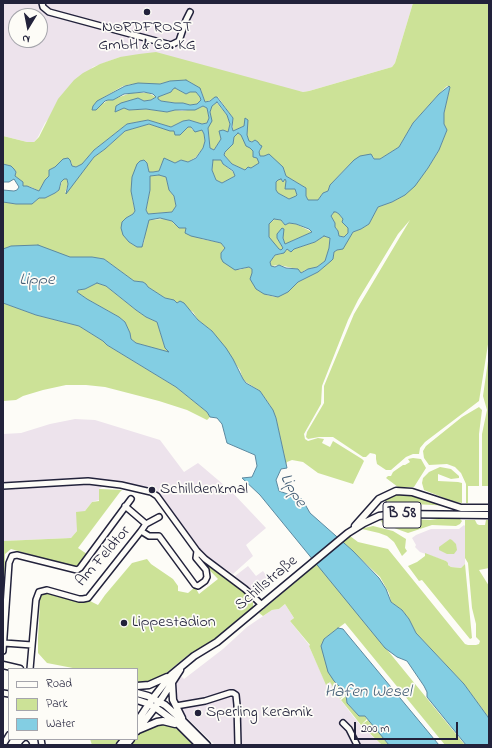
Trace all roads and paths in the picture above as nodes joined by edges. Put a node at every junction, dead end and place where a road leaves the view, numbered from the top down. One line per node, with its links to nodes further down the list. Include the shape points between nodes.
1 (42, 3): 2 (street, via 49,12 171,45 179,41)
2 (190, 12)
3 (3, 486): 13 (street, via 88,481 151,492 157,496)
4 (131, 499): 5 (street)
5 (125, 506): 10 (street); 15 (street, via 77,570 17,555 12,556 8,575)
6 (489, 508): 7 (main road, B 58)
7 (461, 511): 8 (main road, B 58); 12 (main road, B 58, via 380,516); 12 (main road, B 58, via 412,492 396,491 380,499)
8 (489, 515)
9 (159, 517): 10 (street)
10 (146, 524): 11 (street)
11 (140, 531): 13 (street, Am Feldtor, via 149,536 159,536 194,585 198,586 208,577 206,570 196,558); 17 (street, Am Feldtor, via 88,598 79,599 47,590 37,594)
12 (348, 533): 14 (main road, Schillstraße / B 58)
13 (197, 551): 14 (street)
14 (262, 605): 22 (main road, Schillstraße / B 58, via 217,642 194,656)
15 (4, 635): 16 (street)
16 (4, 643): 17 (street); 18 (street)
17 (32, 645): 21 (street, Am Feldtor)
18 (3, 651)
19 (3, 665): 20 (main road)
20 (16, 668)
21 (30, 668)
22 (171, 679): 23 (main road); 25 (main road, Schillstraße / B 58); 27 (main road, Schillstraße / B 58); 29 (main road)
23 (138, 686)
24 (138, 693): 25 (main road)
25 (153, 698): 27 (main road); 28 (main road, Schillstraße / B 58)
26 (138, 700): 28 (main road)
27 (159, 702): 30 (main road, Schillstraße / B 58); 32 (main road)
28 (149, 704): 30 (main road); 31 (main road, Schillstraße / B 58)
29 (176, 706): 32 (main road); 38 (street, via 234,693 237,705)
30 (155, 707): 32 (main road); 34 (main road, Schillstraße / B 58)
31 (138, 720)
32 (180, 723): 35 (main road, via 157,722); 36 (main road); 37 (main road)
33 (343, 723): 39 (street)
34 (138, 730)
35 (138, 731)
36 (199, 745)
37 (207, 745)
38 (238, 745)
39 (357, 745)

